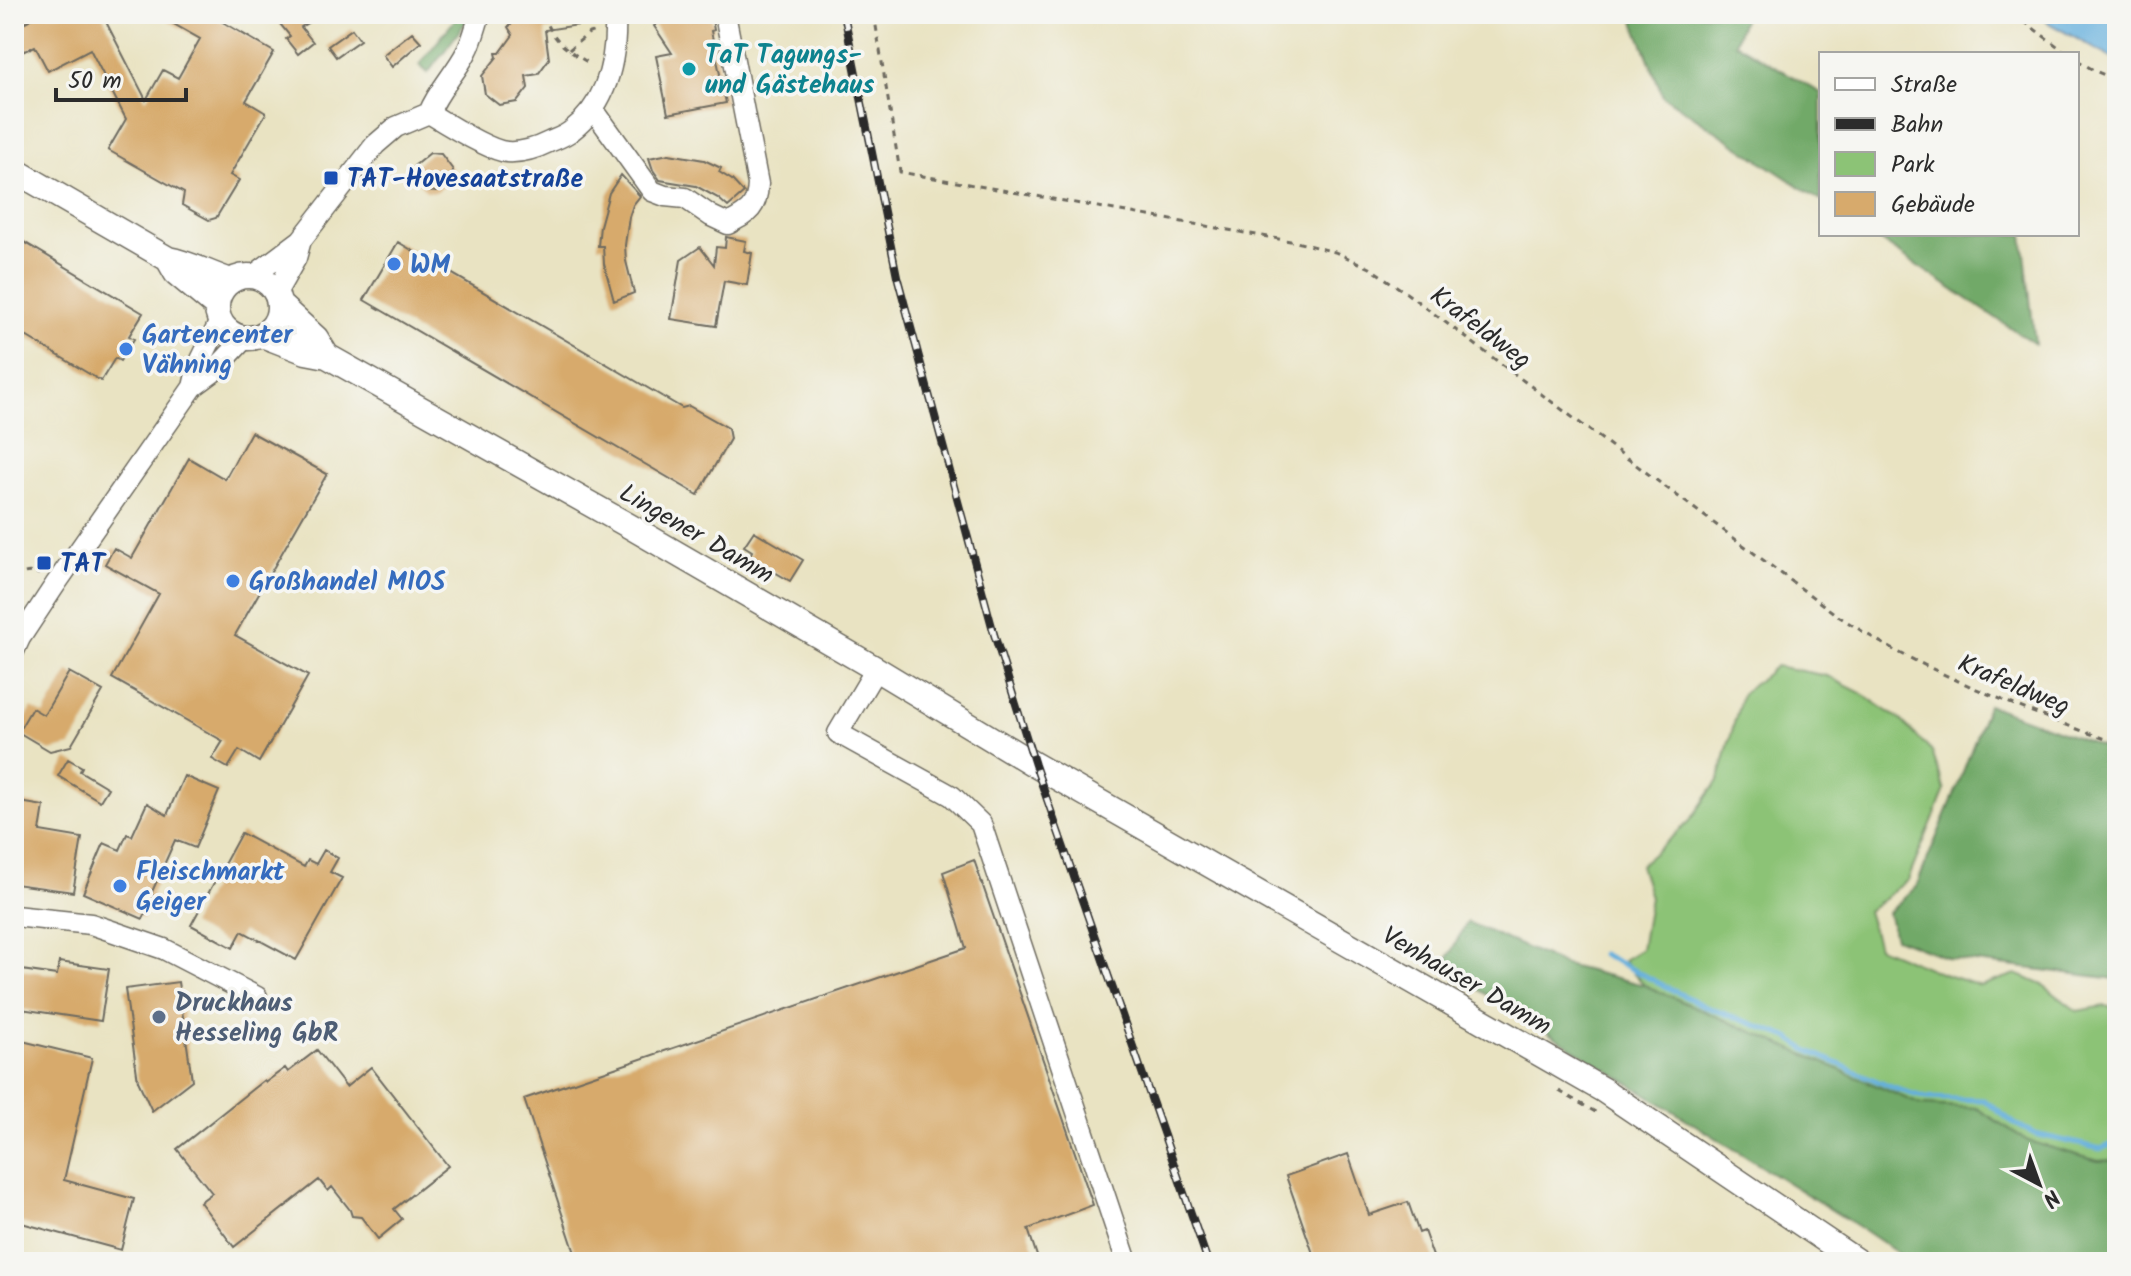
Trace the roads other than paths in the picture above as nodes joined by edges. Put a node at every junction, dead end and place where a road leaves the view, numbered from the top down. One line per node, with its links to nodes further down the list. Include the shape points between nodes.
1 (480, 14): 5 (street, via 468,49)
2 (725, 14): 4 (street, via 758,184 757,201 746,214 728,224 685,198 652,191)
3 (615, 20): 4 (street, via 609,74)
4 (593, 109): 5 (street, via 570,132 535,149 503,152)
5 (429, 113): 7 (street, via 396,127 375,145)
6 (14, 170): 8 (main road)
7 (301, 240): 9 (street); 10 (street)
8 (168, 259): 9 (main road, via 206,273); 11 (main road)
9 (242, 278): 10 (main road, via 270,285); 11 (main road, via 223,288)
10 (278, 299): 12 (main road, via 275,323); 13 (main road, Lingener Damm)
11 (218, 314): 12 (main road, via 235,336); 14 (street)
12 (253, 337): 13 (main road, Lingener Damm); 14 (street)
13 (327, 356): 16 (main road, Lingener Damm)
14 (193, 387): 15 (street)
15 (14, 651)
16 (876, 669): 17 (main road, Lingener Damm); 20 (street, via 838,733 952,796 981,824)
17 (1035, 765): 21 (main road, Venhauser Damm, via 1603,1090)
18 (14, 916): 19 (street, via 91,924 164,949)
19 (257, 997)
20 (1127, 1262)
21 (1858, 1262)

